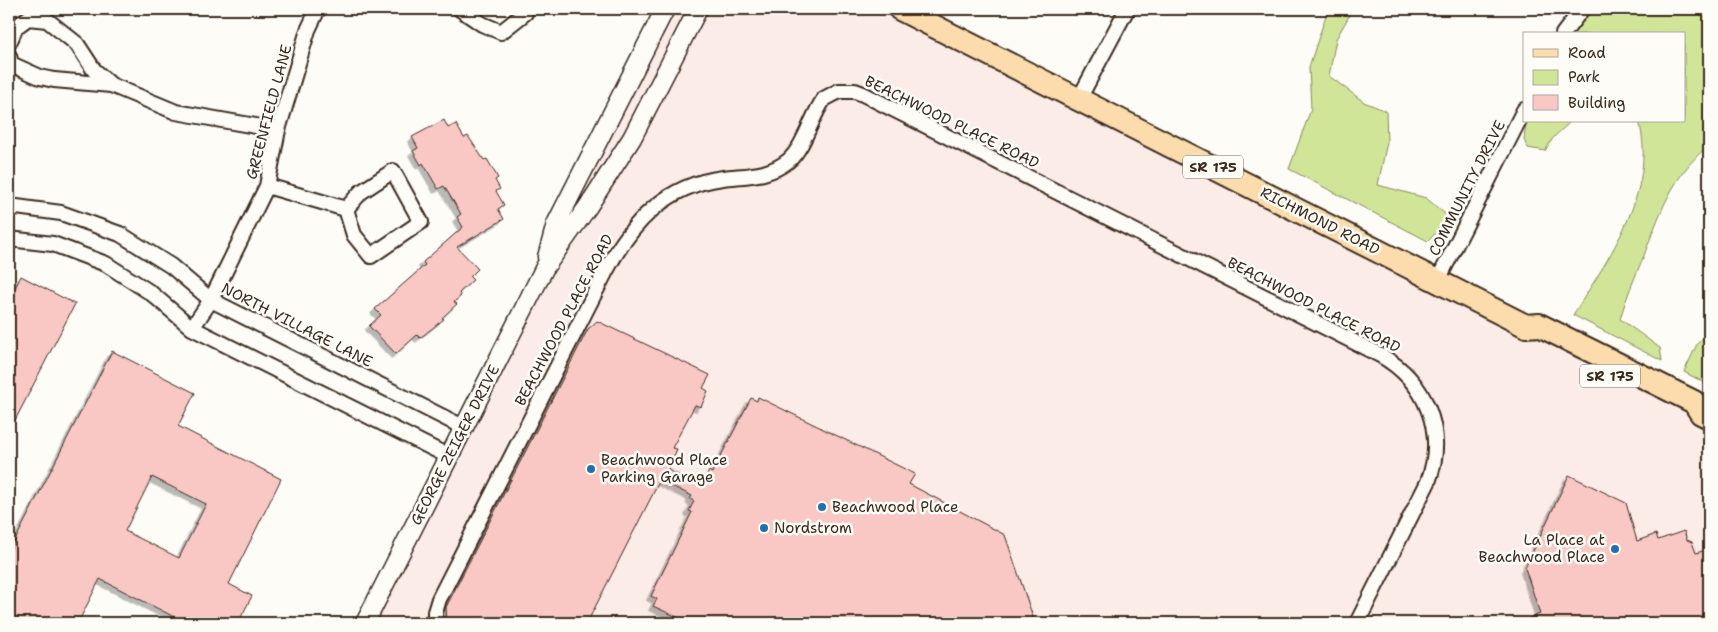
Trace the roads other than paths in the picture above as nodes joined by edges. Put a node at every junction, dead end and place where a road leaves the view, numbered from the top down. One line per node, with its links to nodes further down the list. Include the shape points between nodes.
1 (318, 9): 15 (street, GREENFIELD LANE, via 308,30)
2 (460, 9): 3 (street, via 501,32 525,13)
3 (522, 9)
4 (665, 9): 20 (street, GEORGE ZEIGER DRIVE, via 556,224)
5 (698, 9): 20 (street, GEORGE ZEIGER DRIVE, via 632,138)
6 (900, 9): 13 (main road, RICHMOND ROAD / SR 175)
7 (1127, 9): 13 (street)
8 (1582, 9): 9 (street)
9 (1565, 32)
10 (9, 43): 12 (street, via 16,26 28,18 47,20 77,44 94,70)
11 (9, 56): 12 (street, via 11,64 40,77)
12 (111, 85): 15 (street, via 176,112)
13 (1079, 99): 21 (main road, RICHMOND ROAD / SR 175)
14 (1523, 112): 21 (street, COMMUNITY DRIVE)
15 (278, 130): 16 (street, GREENFIELD LANE)
16 (267, 186): 18 (street); 22 (street, GREENFIELD LANE)
17 (9, 206): 22 (street, NORTH VILLAGE LANE, via 60,213 120,234 170,266)
18 (346, 209): 18 (street, via 354,235 371,256 421,222 393,171 361,192)
19 (9, 239): 23 (street, via 53,244 106,264 151,293)
20 (545, 267): 25 (street, GEORGE ZEIGER DRIVE)
21 (1438, 280): 24 (main road, RICHMOND ROAD / SR 175, via 1526,326 1533,337 1578,360 1688,414)
22 (210, 300): 23 (street, GREENFIELD LANE); 25 (street, NORTH VILLAGE LANE)
23 (192, 328): 26 (street)
24 (1705, 415)
25 (465, 428): 26 (street, GEORGE ZEIGER DRIVE)
26 (450, 457): 27 (street, GEORGE ZEIGER DRIVE)
27 (365, 623)
28 (435, 623): 29 (street, BEACHWOOD PLACE ROAD, via 439,599 606,271 634,226 654,205 692,185 716,179 757,176 780,166 792,156 824,99 831,93 847,90 863,94 1380,355 1404,372 1416,385 1430,411 1435,459 1428,482)
29 (1357, 623)

